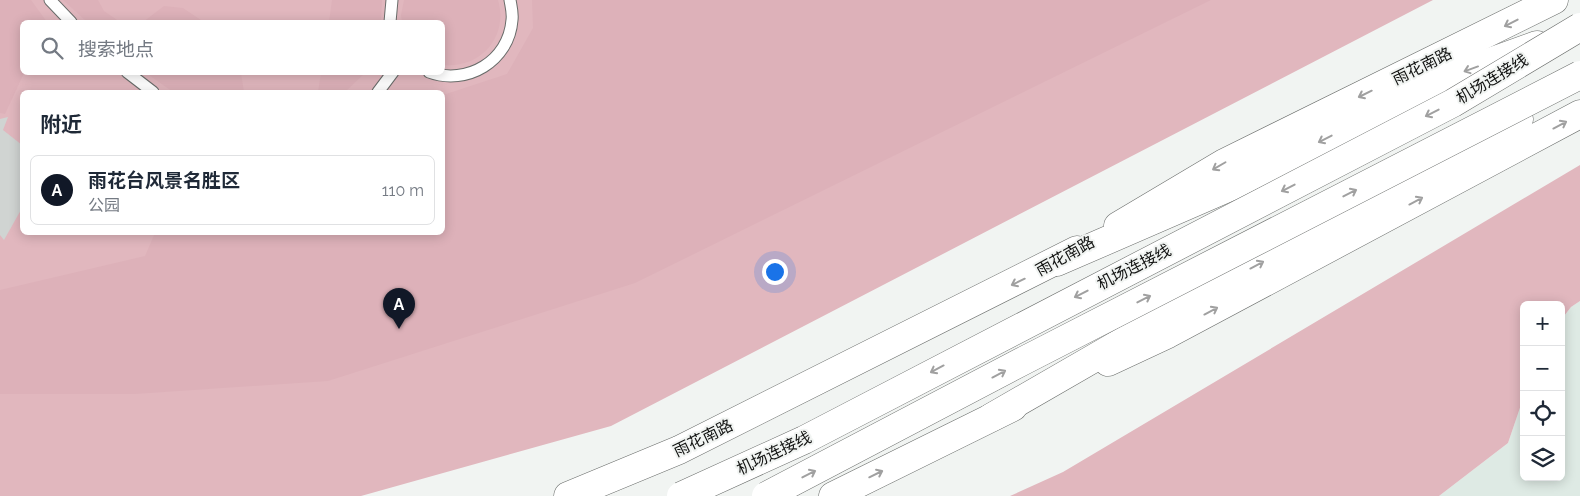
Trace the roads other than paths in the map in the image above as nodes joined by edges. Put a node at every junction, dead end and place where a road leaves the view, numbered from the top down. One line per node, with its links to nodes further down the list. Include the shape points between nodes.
1 (50, 0): 5 (lane)
2 (392, 0): 6 (lane)
3 (510, 0): 10 (lane, via 513,19 508,39 497,56 481,69 462,76)
4 (1554, 0): 16 (main road, 雨花南路, one-way to 16, via 1224,163)
5 (69, 20)
6 (390, 20)
7 (1573, 30): 16 (main road, one-way to 16, bridge, via 1443,80 1230,187); 19 (main road, 机场连接线, one-way to 19, bridge, via 1453,103 804,440)
8 (130, 75): 13 (lane)
9 (391, 75): 14 (lane)
10 (438, 75)
11 (1580, 75): 20 (main road, 机场连接线, one-way to 11, bridge)
12 (1580, 82): 17 (main road, one-way to 12, via 1214,289 1435,170)
13 (150, 90)
14 (380, 90)
15 (1580, 114): 17 (main road, one-way to 15, via 1168,334)
16 (1056, 262): 18 (main road, 雨花南路, one-way to 18, via 679,450)
17 (992, 417): 21 (main road, one-way to 17)
18 (568, 496)
19 (681, 496)
20 (766, 496)
21 (833, 496)

